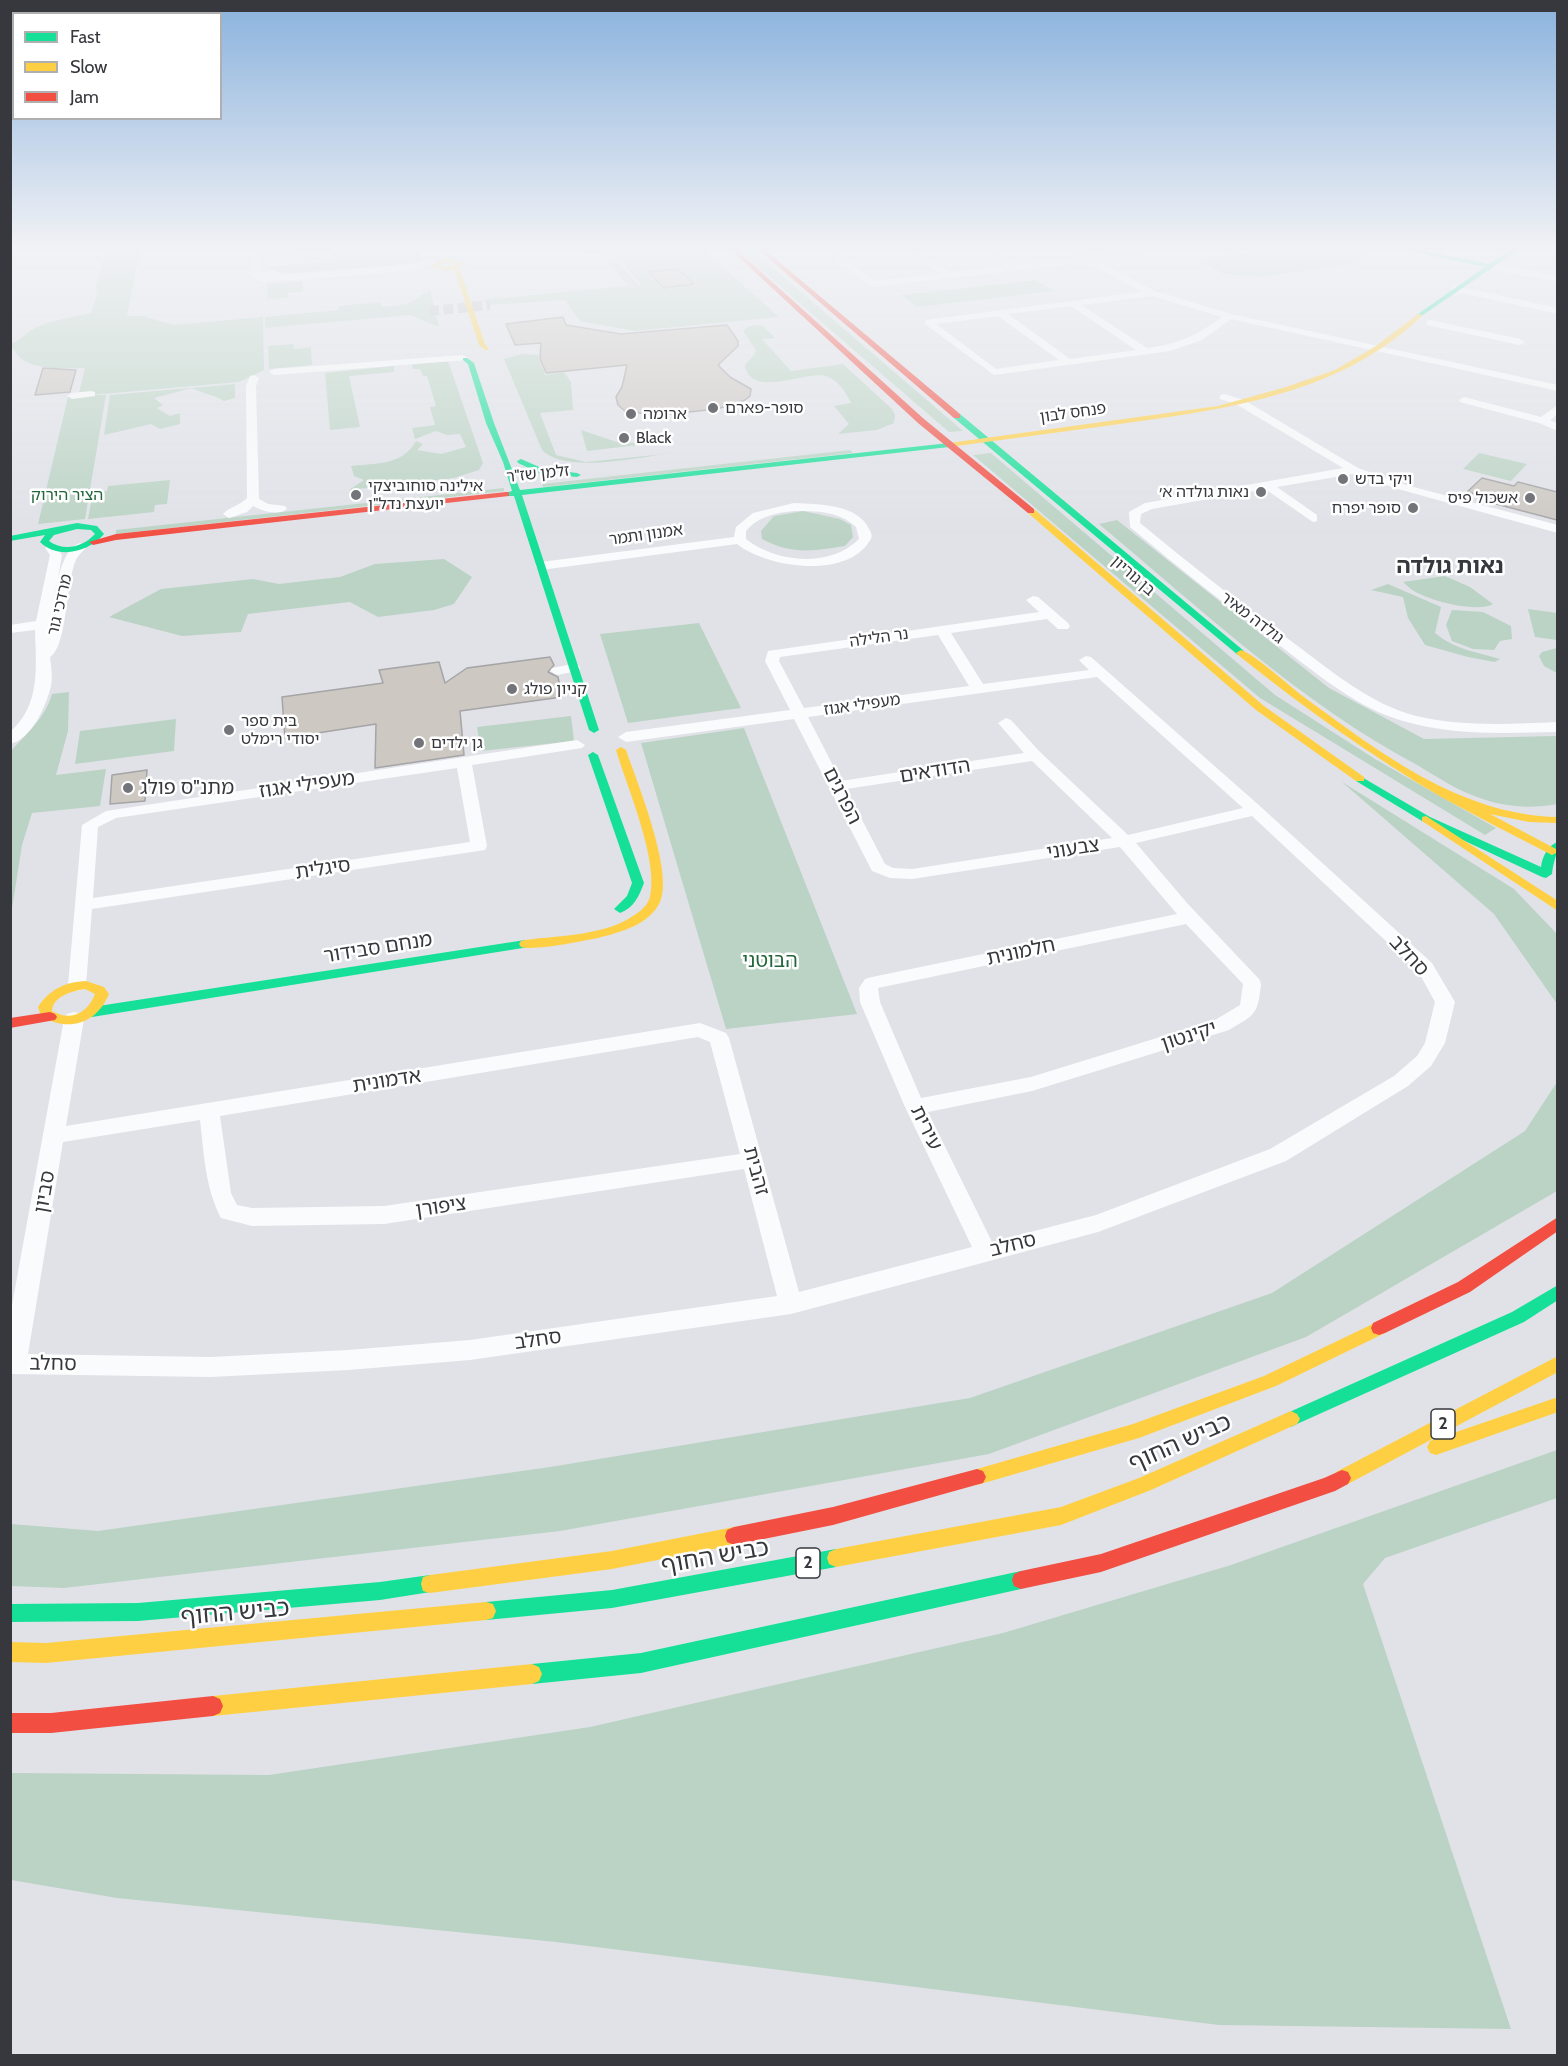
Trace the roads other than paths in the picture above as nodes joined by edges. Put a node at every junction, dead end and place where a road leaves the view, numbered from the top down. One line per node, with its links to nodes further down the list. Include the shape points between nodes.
1 (483, 346): 11 (main road, via 488,356)
2 (839, 346): 25 (main road, בן גוריון)
3 (877, 346): 24 (main road, בן גוריון)
4 (960, 346): 14 (street, via 994,372)
5 (1046, 346): 14 (street)
6 (1138, 346): 10 (street)
7 (1175, 346): 10 (street)
8 (1354, 346): 22 (main road, פנחס לבון, via 1320,367)
9 (1378, 347): 12 (street); 13 (main road, פנחס לבון)
10 (1146, 352): 14 (street)
11 (464, 353): 33 (main road); 46 (street, via 322,369 269,381 252,404)
12 (1405, 353): 13 (main road, via 1378,353); 16 (street)
13 (1358, 359): 20 (main road, פנחס לבון, via 1307,384)
14 (1068, 362)
15 (1548, 371): 16 (street)
16 (1534, 383): 17 (street)
17 (1557, 388)
18 (91, 394): 19 (street)
19 (72, 396)
20 (1264, 396): 22 (main road, פנחס לבון); 27 (main road, via 1257,408)
21 (1464, 400): 26 (street)
22 (1235, 404): 27 (street, גולדה מאיר); 29 (main road, פנחס לבון); 29 (main road, פנחס לבון)
23 (1557, 408): 26 (street)
24 (961, 417): 29 (main road); 30 (main road, בן גוריון)
25 (921, 421): 31 (main road, בן גוריון); 32 (main road, via 925,427 922,434)
26 (1543, 421): 28 (street)
27 (1269, 422): 35 (street, גולדה מאיר); 37 (street, גולדה מאיר)
28 (1557, 428)
29 (1023, 432): 30 (main road, פנחס לבון); 36 (main road, via 1011,450)
30 (983, 437): 31 (main road, זלמן שז"ר); 36 (main road, בן גוריון)
31 (946, 441): 32 (main road, זלמן שז"ר); 34 (main road, בן גוריון)
32 (900, 446): 34 (main road, via 940,453); 39 (main road, זלמן שז"ר); 43 (main road, זלמן שז"ר)
33 (502, 449): 38 (main road, via 504,463); 45 (main road)
34 (973, 465): 84 (main road, בן גוריון, via 1260,708 1330,760)
35 (1328, 467): 37 (street, גולדה מאיר); 40 (street, גולדה מאיר)
36 (1018, 468): 82 (main road, בן גוריון, via 1277,682)
37 (1346, 469): 40 (street, גולדה מאיר); 51 (street, גולדה מאיר)
38 (498, 474)
39 (588, 475): 45 (main road, זלמן שז"ר); 45 (main road, via 542,471 519,456)
40 (1305, 478): 42 (street, גולדה מאיר)
41 (484, 481): 44 (main road)
42 (1268, 486): 49 (street); 73 (street, גולדה מאיר, via 1149,506 1135,512 1134,524 1348,690 1373,703 1409,718 1449,726)
43 (567, 487): 45 (main road, זלמן שז"ר); 45 (main road, via 542,496 536,506)
44 (458, 489): 45 (main road, זלמן שז"ר); 47 (main road, זלמן שז"ר)
45 (522, 491): 55 (main road, זלמן שז"ר, via 116,537); 58 (main road)
46 (254, 499): 47 (street, via 266,507); 48 (street)
47 (280, 509): 48 (main road, זלמן שז"ר)
48 (229, 514): 50 (main road, זלמן שז"ר)
49 (1313, 518)
50 (94, 528): 52 (main road, זלמן שז"ר); 55 (main road, via 100,534)
51 (1557, 529)
52 (58, 530): 53 (main road); 57 (main road, via 46,537 44,542)
53 (10, 538)
54 (740, 540): 54 (street, via 746,547 771,558 812,562 855,550 866,536 863,527 849,516 794,507 755,516 740,530); 58 (street, אמנון ותמר)
55 (87, 545): 57 (main road, זלמן שז"ר); 61 (street, מרדכי גור, via 70,558)
56 (10, 547): 57 (main road)
57 (49, 547): 62 (street, מרדכי גור, via 56,555)
58 (541, 566): 68 (main road)
59 (1034, 600): 60 (street)
60 (1050, 615): 63 (street); 65 (street, נר הלילה)
61 (57, 623): 62 (street); 66 (street, מרדכי גור)
62 (42, 626): 64 (street); 66 (street, מרדכי גור)
63 (1063, 626)
64 (10, 629)
65 (942, 630): 70 (street); 71 (street, נר הלילה, via 773,654 772,661)
66 (44, 667): 76 (street, מרדכי גור, via 38,705 25,727)
67 (1092, 667): 70 (street, מעפילי אגוז); 83 (street, סחלב)
68 (573, 668): 69 (street); 74 (main road)
69 (557, 671)
70 (979, 690): 71 (street, מעפילי אגוז)
71 (798, 714): 75 (street, מעפילי אגוז); 81 (street, הפרגים)
72 (1006, 723): 79 (street)
73 (1557, 727)
74 (594, 730): 75 (main road); 77 (main road, via 580,736)
75 (619, 736): 78 (main road, via 611,755); 99 (main road, מנחם סבידור, via 657,871 657,896 640,920 610,932)
76 (10, 740)
77 (577, 745): 78 (main road); 80 (street, מעפילי אגוז)
78 (593, 755): 92 (main road, via 638,883 630,903 607,918)
79 (1033, 756): 81 (street, הדודאים); 86 (street)
80 (464, 763): 89 (street, מעפילי אגוז, via 112,814 90,825); 89 (street, סיגלית, via 479,846)
81 (837, 786): 88 (street, הפרגים, via 878,867)
82 (1447, 795): 85 (main road, via 1507,815); 87 (main road, בן גוריון)
83 (1255, 810): 86 (street, צבעוני); 108 (street, סחלב, via 1425,967 1445,1002 1435,1043 1424,1061 1401,1082 1278,1155 1098,1223)
84 (1426, 819): 87 (main road, בן גוריון, via 1546,874); 90 (main road)
85 (1557, 820)
86 (1124, 841): 88 (street, צבעוני, via 912,874); 91 (street, יקינטון)
87 (1555, 848)
88 (890, 873)
89 (82, 905): 95 (street, מעפילי אגוז)
90 (1557, 907)
91 (1190, 917): 97 (street, חלמונית, via 872,983 868,988); 103 (street, יקינטון, via 1233,958 1252,983 1249,1008 1222,1025 1032,1084)
92 (596, 920)
93 (548, 927): 94 (main road, מנחם סבידור)
94 (419, 946)
95 (77, 985): 96 (main road); 99 (main road, via 93,986 107,993 98,1006)
96 (48, 1001): 98 (main road); 100 (main road, via 46,1012)
97 (870, 1002): 103 (street, עירית)
98 (29, 1005)
99 (83, 1016): 100 (main road, מנחם סבידור, via 56,1020); 105 (street, סביון)
100 (50, 1017): 101 (main road)
101 (10, 1023)
102 (718, 1038): 104 (street, אדמונית, via 700,1030); 106 (street, זהבית)
103 (915, 1107): 108 (street, עירית)
104 (209, 1111): 105 (street, אדמונית); 106 (street, ציפורן, via 220,1193 229,1212 252,1217 384,1215)
105 (54, 1136): 112 (street, סביון)
106 (753, 1160): 110 (street, זהבית)
107 (1557, 1223): 115 (main road, via 1464,1287 1270,1380 1133,1432 833,1516 612,1560 381,1591 138,1612)
108 (986, 1252): 110 (street, סחלב)
109 (1557, 1291): 116 (main road, כביש החוף / 2, via 1518,1317 1145,1484 1061,1516 612,1599 45,1653)
110 (790, 1304): 112 (street, סחלב, via 470,1350 348,1360 211,1367)
111 (1557, 1363): 114 (main road, 2)
112 (12, 1364)
113 (1557, 1404): 114 (main road)
114 (1329, 1485): 117 (main road, 2, via 1101,1563 641,1663)
115 (10, 1613)
116 (10, 1652)
117 (10, 1724)

